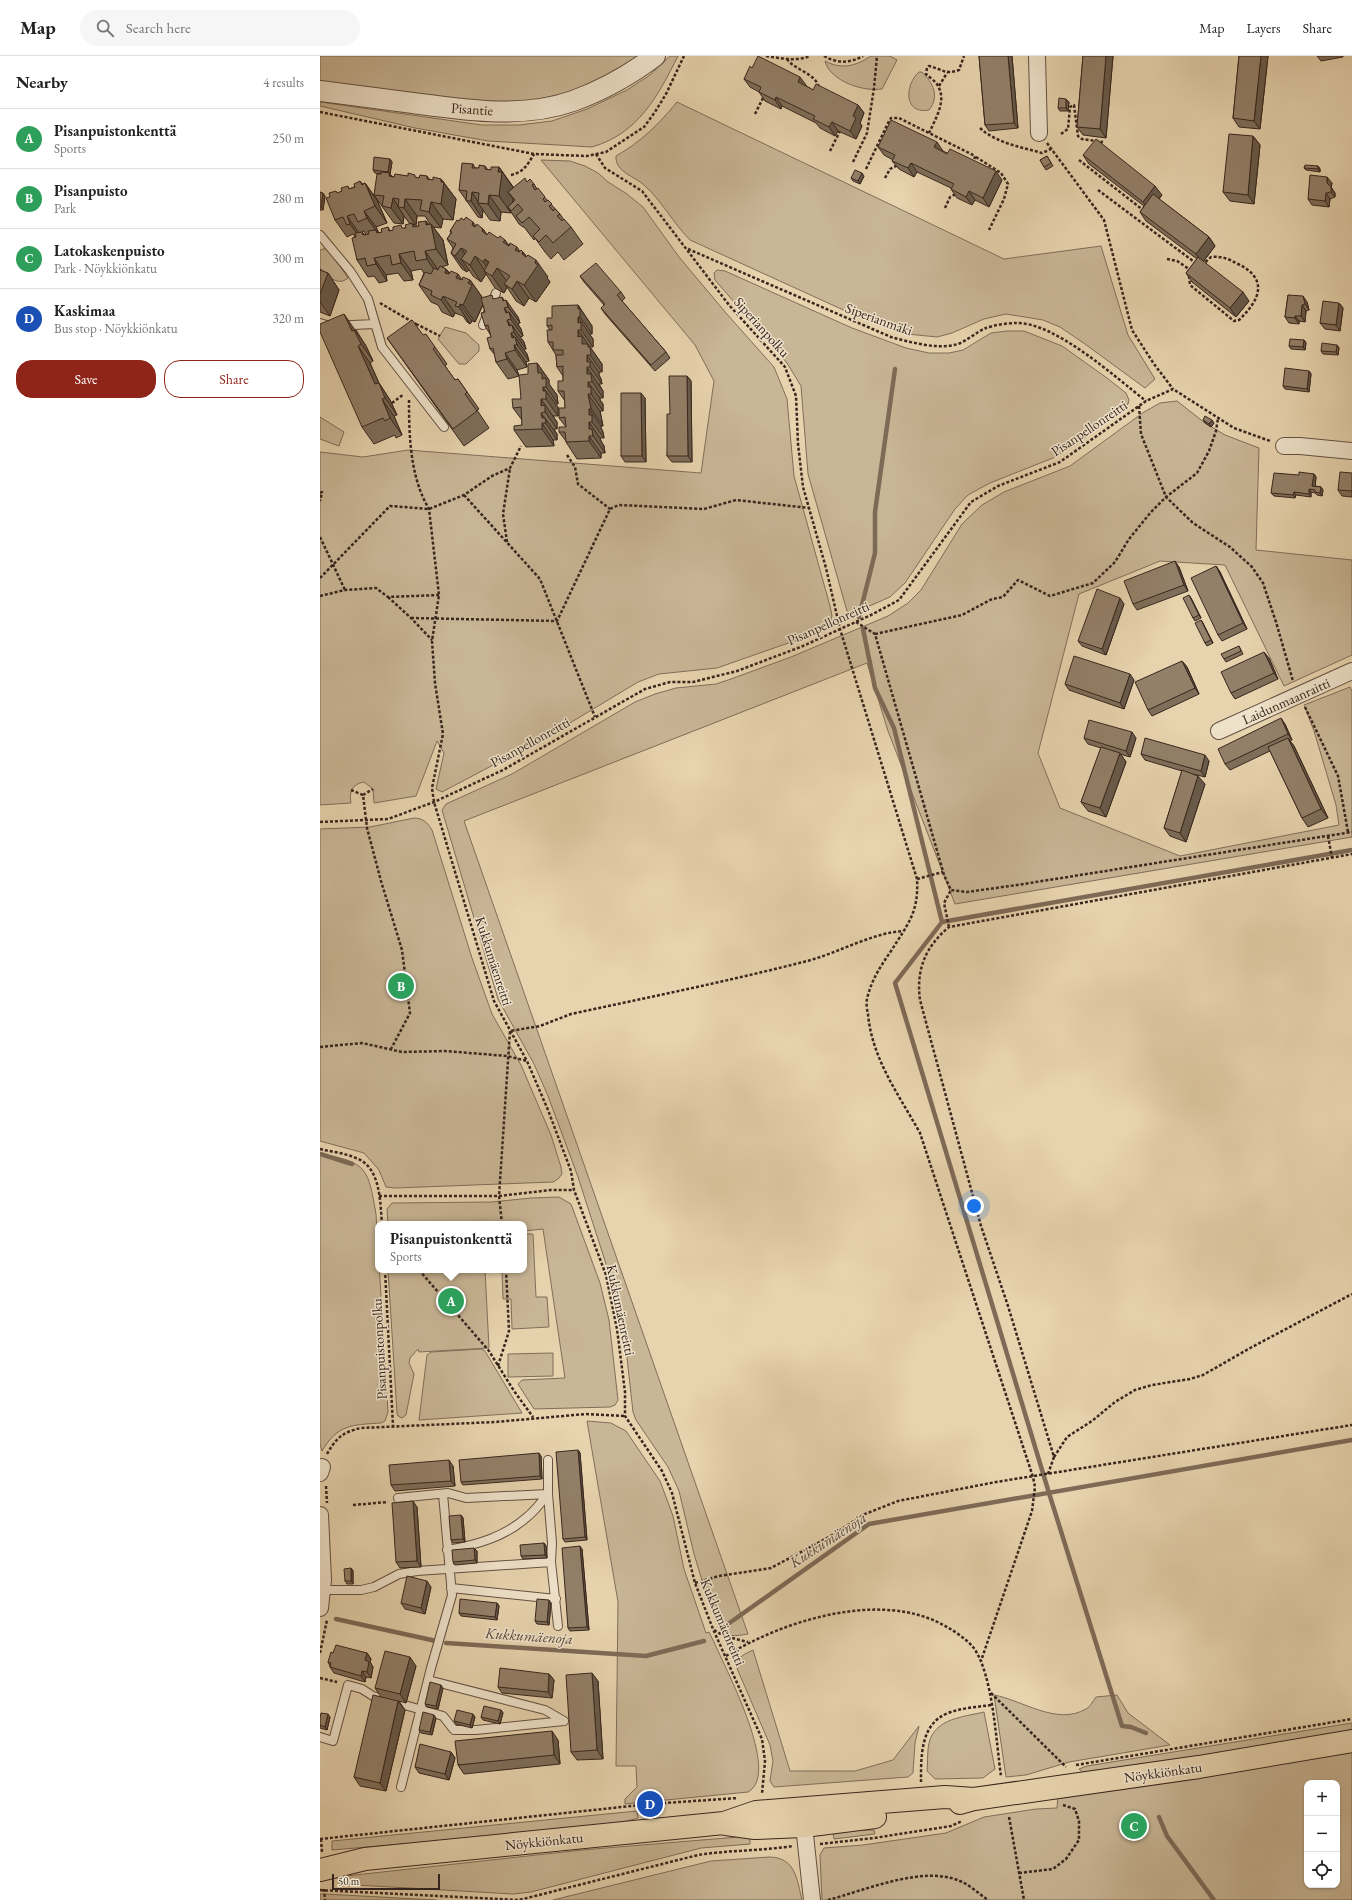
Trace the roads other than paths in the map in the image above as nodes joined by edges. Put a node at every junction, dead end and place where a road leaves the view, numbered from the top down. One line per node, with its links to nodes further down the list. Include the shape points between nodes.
1 (655, 56): 3 (street, Pisantie, via 620,80 572,101 524,111 454,109)
2 (1037, 56): 4 (street)
3 (320, 91)
4 (1039, 133)
5 (320, 235): 8 (lane, via 350,271 368,299)
6 (496, 294): 9 (lane)
7 (320, 323): 8 (lane, via 330,326)
8 (375, 324): 10 (lane, via 382,347 411,389)
9 (483, 325)
10 (444, 427)
11 (1284, 446): 12 (street)
12 (1352, 451)
13 (1352, 671): 14 (street, Laidunmaanraitti)
14 (1219, 731)
15 (548, 1460): 17 (lane)
16 (443, 1494): 17 (lane, via 466,1498); 18 (lane); 20 (lane)
17 (548, 1494): 20 (lane, via 528,1517 508,1532 473,1545); 21 (lane)
18 (398, 1498)
19 (320, 1515): 24 (street)
20 (447, 1550): 22 (lane)
21 (551, 1562): 22 (lane); 25 (lane)
22 (449, 1570): 23 (lane); 24 (lane, via 398,1574 374,1588)
23 (451, 1588): 25 (lane); 28 (lane, via 452,1595)
24 (322, 1590): 26 (street)
25 (556, 1599): 27 (lane)
26 (320, 1608)
27 (558, 1626)
28 (428, 1680): 29 (lane); 29 (lane, via 544,1710 564,1721 454,1730 444,1716)
29 (421, 1709): 30 (lane, via 373,1696 348,1685 333,1741); 32 (lane)
30 (320, 1737)
31 (1352, 1741): 33 (main road, Nöykkiönkatu, via 1199,1767 974,1799 945,1807)
32 (401, 1787)
33 (804, 1826): 35 (main road, Nöykkiönkatu, via 756,1812 724,1823); 37 (street)
34 (320, 1854): 35 (main road, Nöykkiönkatu, via 332,1853)
35 (365, 1859): 36 (main road, Nöykkiönkatu)
36 (322, 1879)
37 (812, 1900)

